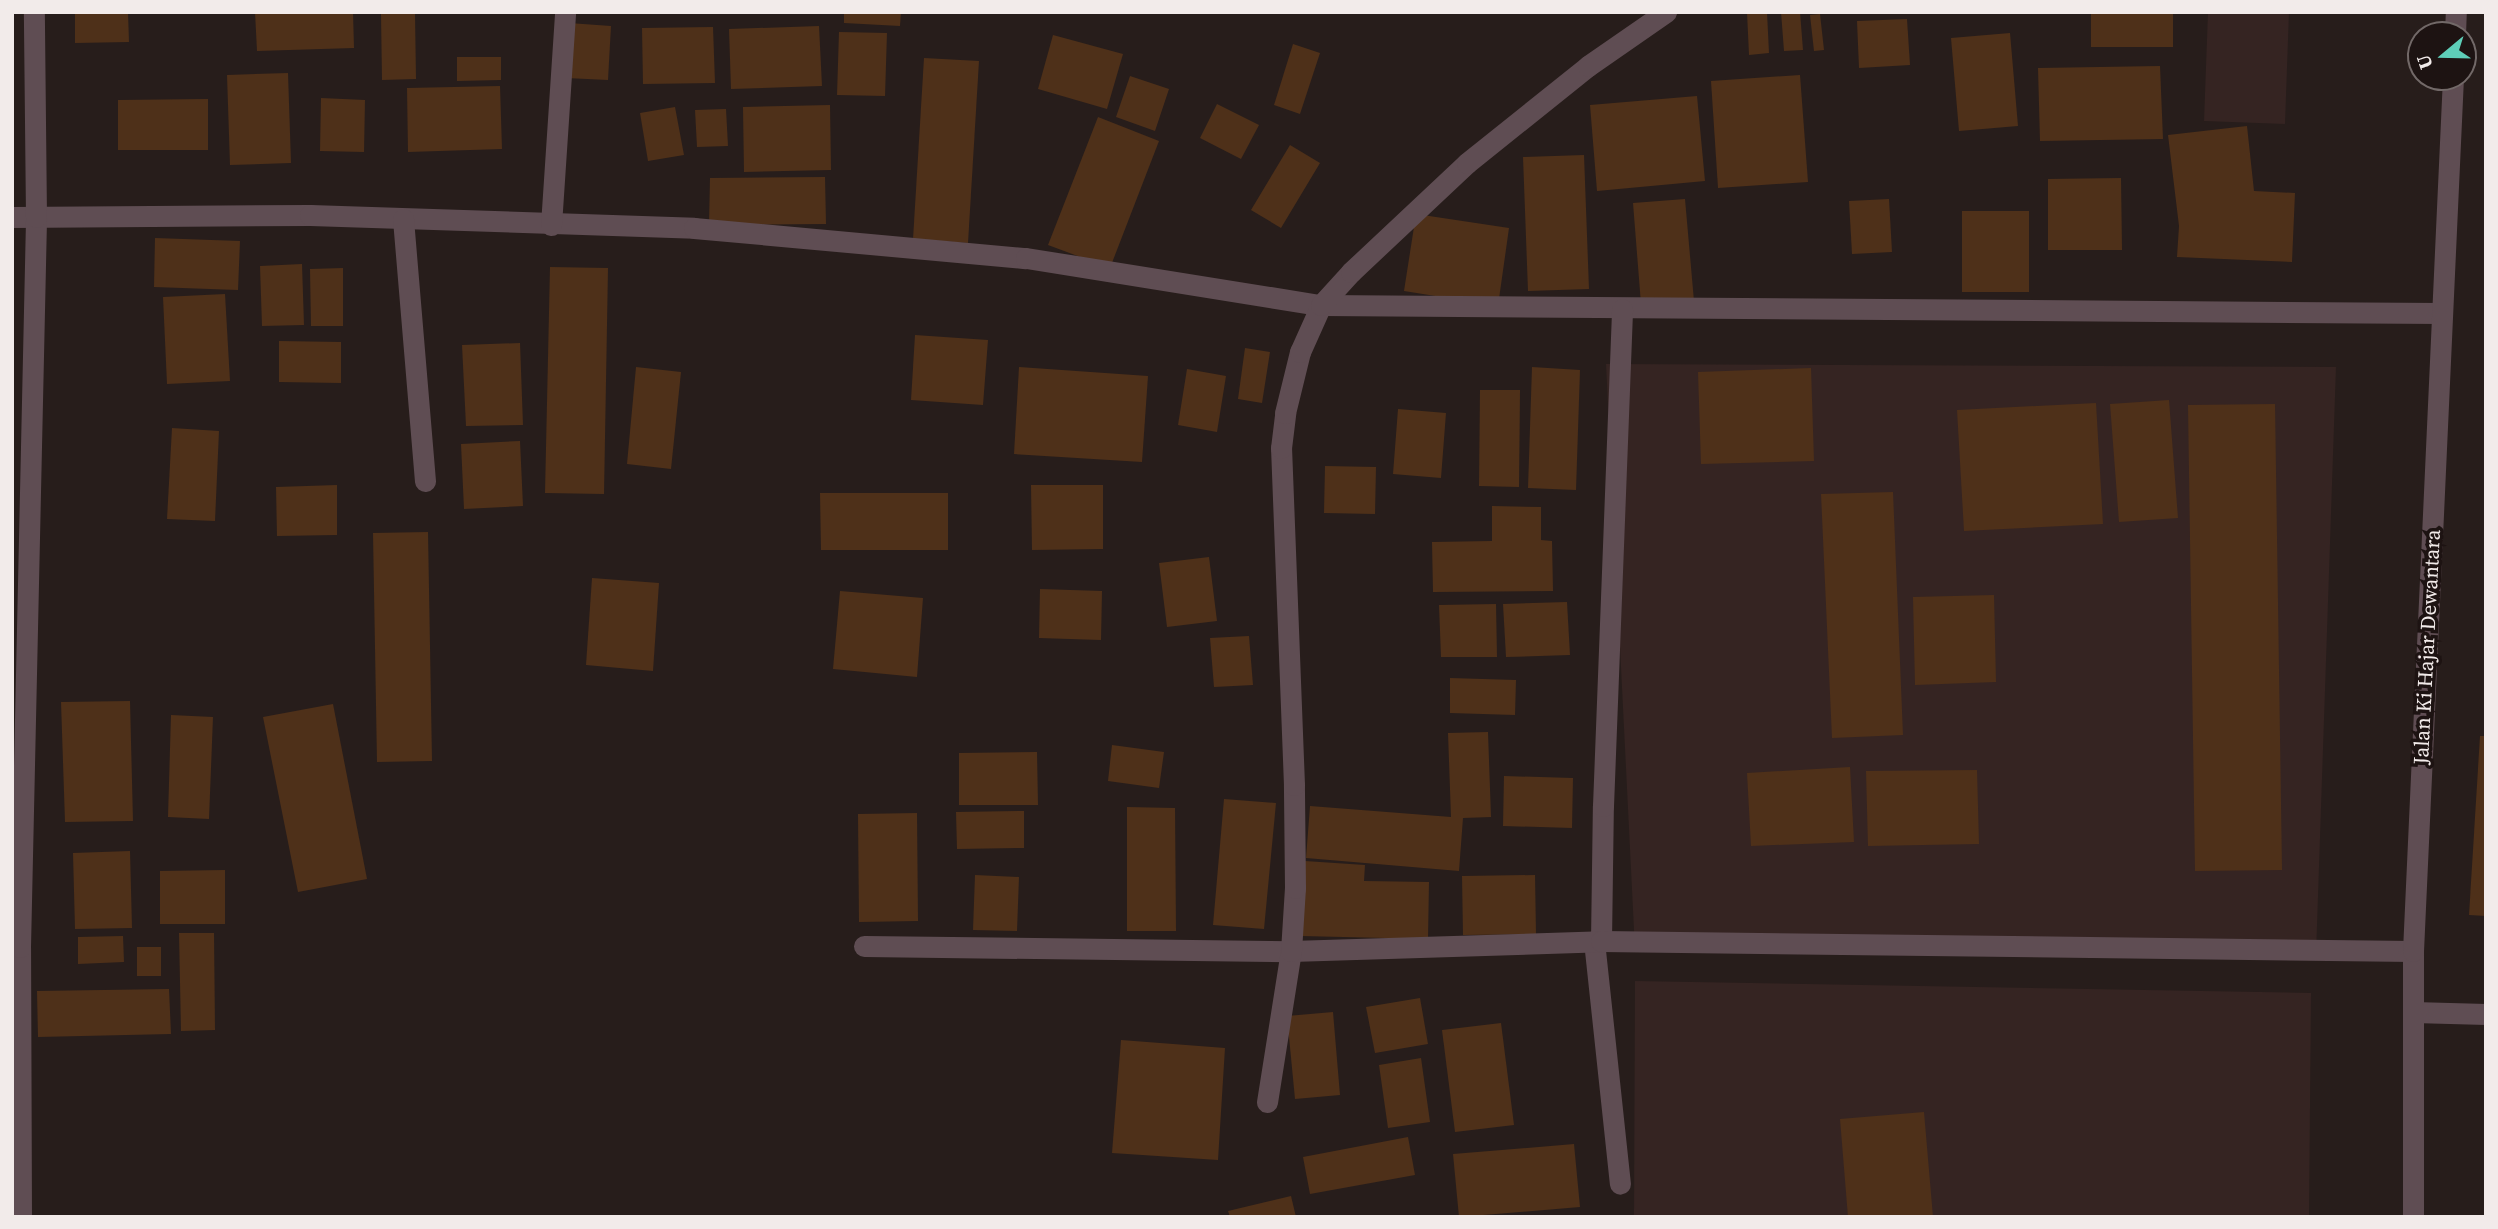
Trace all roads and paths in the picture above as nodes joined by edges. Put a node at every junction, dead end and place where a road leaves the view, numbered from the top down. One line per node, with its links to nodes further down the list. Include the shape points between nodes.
1 (34, 12): 5 (street)
2 (565, 12): 8 (street)
3 (1666, 12): 9 (street, via 1588,66 1467,163)
4 (2452, 91): 11 (street, Jalan Ki Hajar Dewantara)
5 (37, 216): 6 (street); 7 (street); 21 (street, via 20,947)
6 (12, 217)
7 (403, 219): 8 (street); 12 (street)
8 (551, 226): 9 (street, via 694,229 1026,258)
9 (1321, 305): 10 (street); 15 (street, via 1300,352 1280,448 1294,785)
10 (1622, 309): 11 (street); 13 (street)
11 (2441, 313): 16 (street, Jalan Ki Hajar Dewantara)
12 (425, 481)
13 (1597, 941): 15 (street); 16 (street); 20 (street)
14 (864, 947): 15 (street)
15 (1291, 951): 19 (street)
16 (2413, 951): 17 (street, Jalan Ki Hajar Dewantara)
17 (2413, 1012): 18 (street); 22 (street, Jalan Ki Hajar Dewantara)
18 (2486, 1014)
19 (1267, 1102)
20 (1620, 1184)
21 (21, 1217)
22 (2413, 1217)

